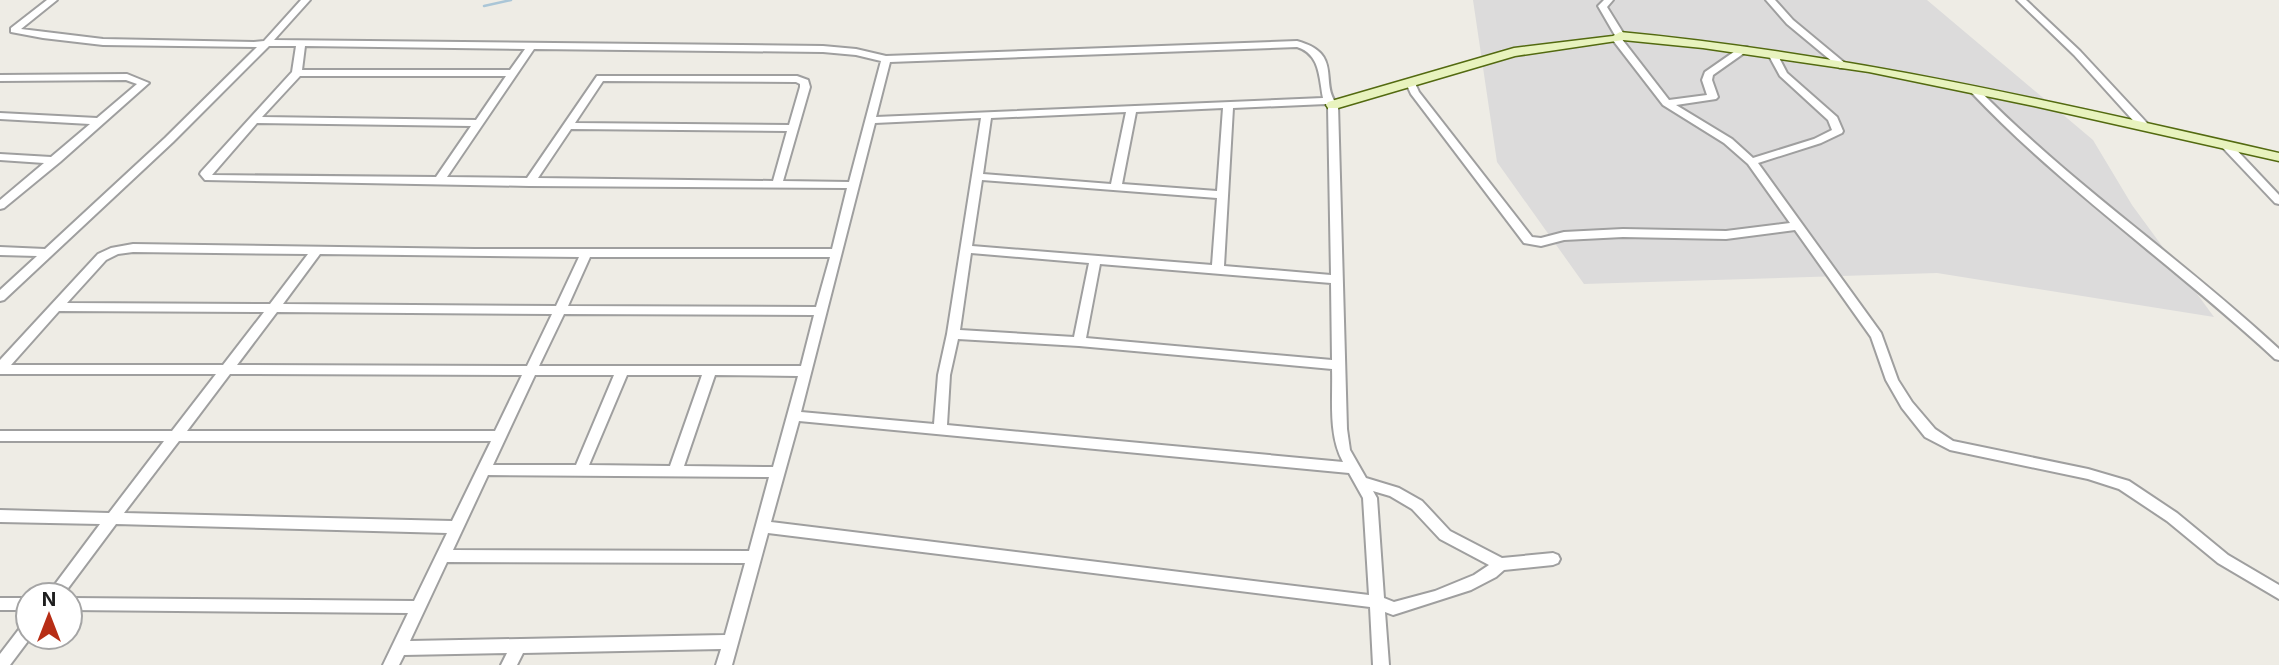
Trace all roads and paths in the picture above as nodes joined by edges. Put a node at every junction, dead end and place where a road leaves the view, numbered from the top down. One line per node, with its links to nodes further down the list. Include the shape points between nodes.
1 (53, 0): 7 (street, via 9,28 96,41)
2 (306, 0): 7 (street)
3 (1609, 0): 6 (street, via 1602,6)
4 (1770, 0): 13 (street)
5 (2021, 0): 29 (street)
6 (1618, 38): 10 (street); 17 (street, via 1514,52); 20 (street)
7 (267, 43): 8 (street); 50 (street)
8 (302, 44): 9 (street); 14 (street)
9 (531, 46): 12 (street, via 823,49); 15 (street)
10 (1744, 49): 11 (street); 20 (street, via 1708,74 1713,97)
11 (1773, 54): 13 (street); 36 (street, via 1783,74 1833,118 1838,131 1821,141)
12 (886, 59): 19 (street, via 1297,44 1318,53); 26 (street)
13 (1843, 66): 18 (street)
14 (297, 73): 15 (street); 25 (street)
15 (513, 73): 28 (street)
16 (0, 78): 27 (street, via 142,80 144,83)
17 (1412, 83): 19 (street); 46 (street, via 1414,92 1528,240 1623,233 1726,235)
18 (1974, 90): 29 (street); 63 (street, via 1999,118)
19 (1331, 103): 21 (street); 55 (street)
20 (1666, 103): 36 (street, via 1728,141)
21 (1228, 106): 22 (street); 43 (street)
22 (1130, 111): 24 (street); 42 (street)
23 (0, 116): 27 (street)
24 (986, 117): 26 (street); 37 (street)
25 (253, 120): 28 (street); 38 (street, via 208,170 209,178)
26 (871, 120): 41 (street)
27 (98, 121): 35 (street)
28 (479, 123): 38 (street)
29 (2143, 125): 32 (street)
30 (566, 126): 31 (street); 31 (street, via 595,82 611,76 797,79 806,87); 39 (street)
31 (793, 128): 40 (street)
32 (2226, 145): 34 (street); 44 (street)
33 (0, 157): 35 (street)
34 (2279, 157)
35 (56, 160): 45 (street)
36 (1752, 162): 46 (street)
37 (978, 177): 42 (street); 47 (street)
38 (439, 181): 39 (street)
39 (529, 183): 40 (street)
40 (777, 184): 41 (street)
41 (854, 186): 51 (street)
42 (1116, 186): 43 (street)
43 (1222, 195): 54 (street)
44 (2279, 201)
45 (1, 203)
46 (1797, 226): 91 (street, via 1877,336 1892,380 1930,433 1950,445 2124,485 2223,559)
47 (965, 249): 53 (street); 61 (street)
48 (0, 251): 50 (street)
49 (317, 251): 52 (street); 57 (street); 58 (street, via 115,250 102,257)
50 (48, 253): 56 (street)
51 (836, 253): 52 (street); 60 (street)
52 (586, 254): 59 (street)
53 (1095, 261): 54 (street); 62 (street)
54 (1218, 268): 55 (street)
55 (1335, 279): 64 (street)
56 (0, 297)
57 (274, 306): 58 (street); 59 (street); 66 (street)
58 (56, 307): 65 (street)
59 (561, 308): 60 (street); 69 (street)
60 (821, 311): 68 (street)
61 (953, 334): 62 (street); 72 (street)
62 (1079, 342): 64 (street)
63 (2279, 356)
64 (1338, 365): 76 (street, via 1343,450)
65 (0, 368): 66 (street)
66 (225, 371): 69 (street); 74 (street)
67 (710, 371): 68 (street); 70 (street); 79 (street)
68 (806, 371): 71 (street)
69 (530, 372): 70 (street); 75 (street)
70 (622, 372): 78 (street)
71 (793, 416): 72 (street); 80 (street)
72 (940, 430): 76 (street)
73 (0, 436): 74 (street)
74 (175, 436): 75 (street); 83 (street)
75 (500, 436): 77 (street)
76 (1350, 468): 81 (street)
77 (484, 470): 78 (street); 84 (street)
78 (580, 471): 79 (street)
79 (675, 471): 80 (street)
80 (778, 472): 85 (street)
81 (1364, 483): 89 (street, via 1417,505 1445,536); 92 (street, via 1370,498)
82 (0, 516): 83 (street)
83 (114, 517): 84 (street); 90 (street)
84 (456, 527): 86 (street)
85 (763, 527): 87 (street); 92 (street)
86 (443, 556): 87 (street); 94 (street)
87 (754, 557): 95 (street)
88 (1553, 559): 89 (street)
89 (1500, 564): 92 (street, via 1494,572 1393,609)
90 (65, 581)
91 (2279, 593)
92 (1377, 602): 103 (street)
93 (84, 604): 94 (street)
94 (418, 607): 98 (street)
95 (730, 642): 96 (street); 102 (street)
96 (518, 646): 98 (street); 101 (street)
97 (14, 648): 99 (street)
98 (399, 648): 100 (street)
99 (1, 665)
100 (391, 665)
101 (509, 665)
102 (724, 665)
103 (1381, 665)

